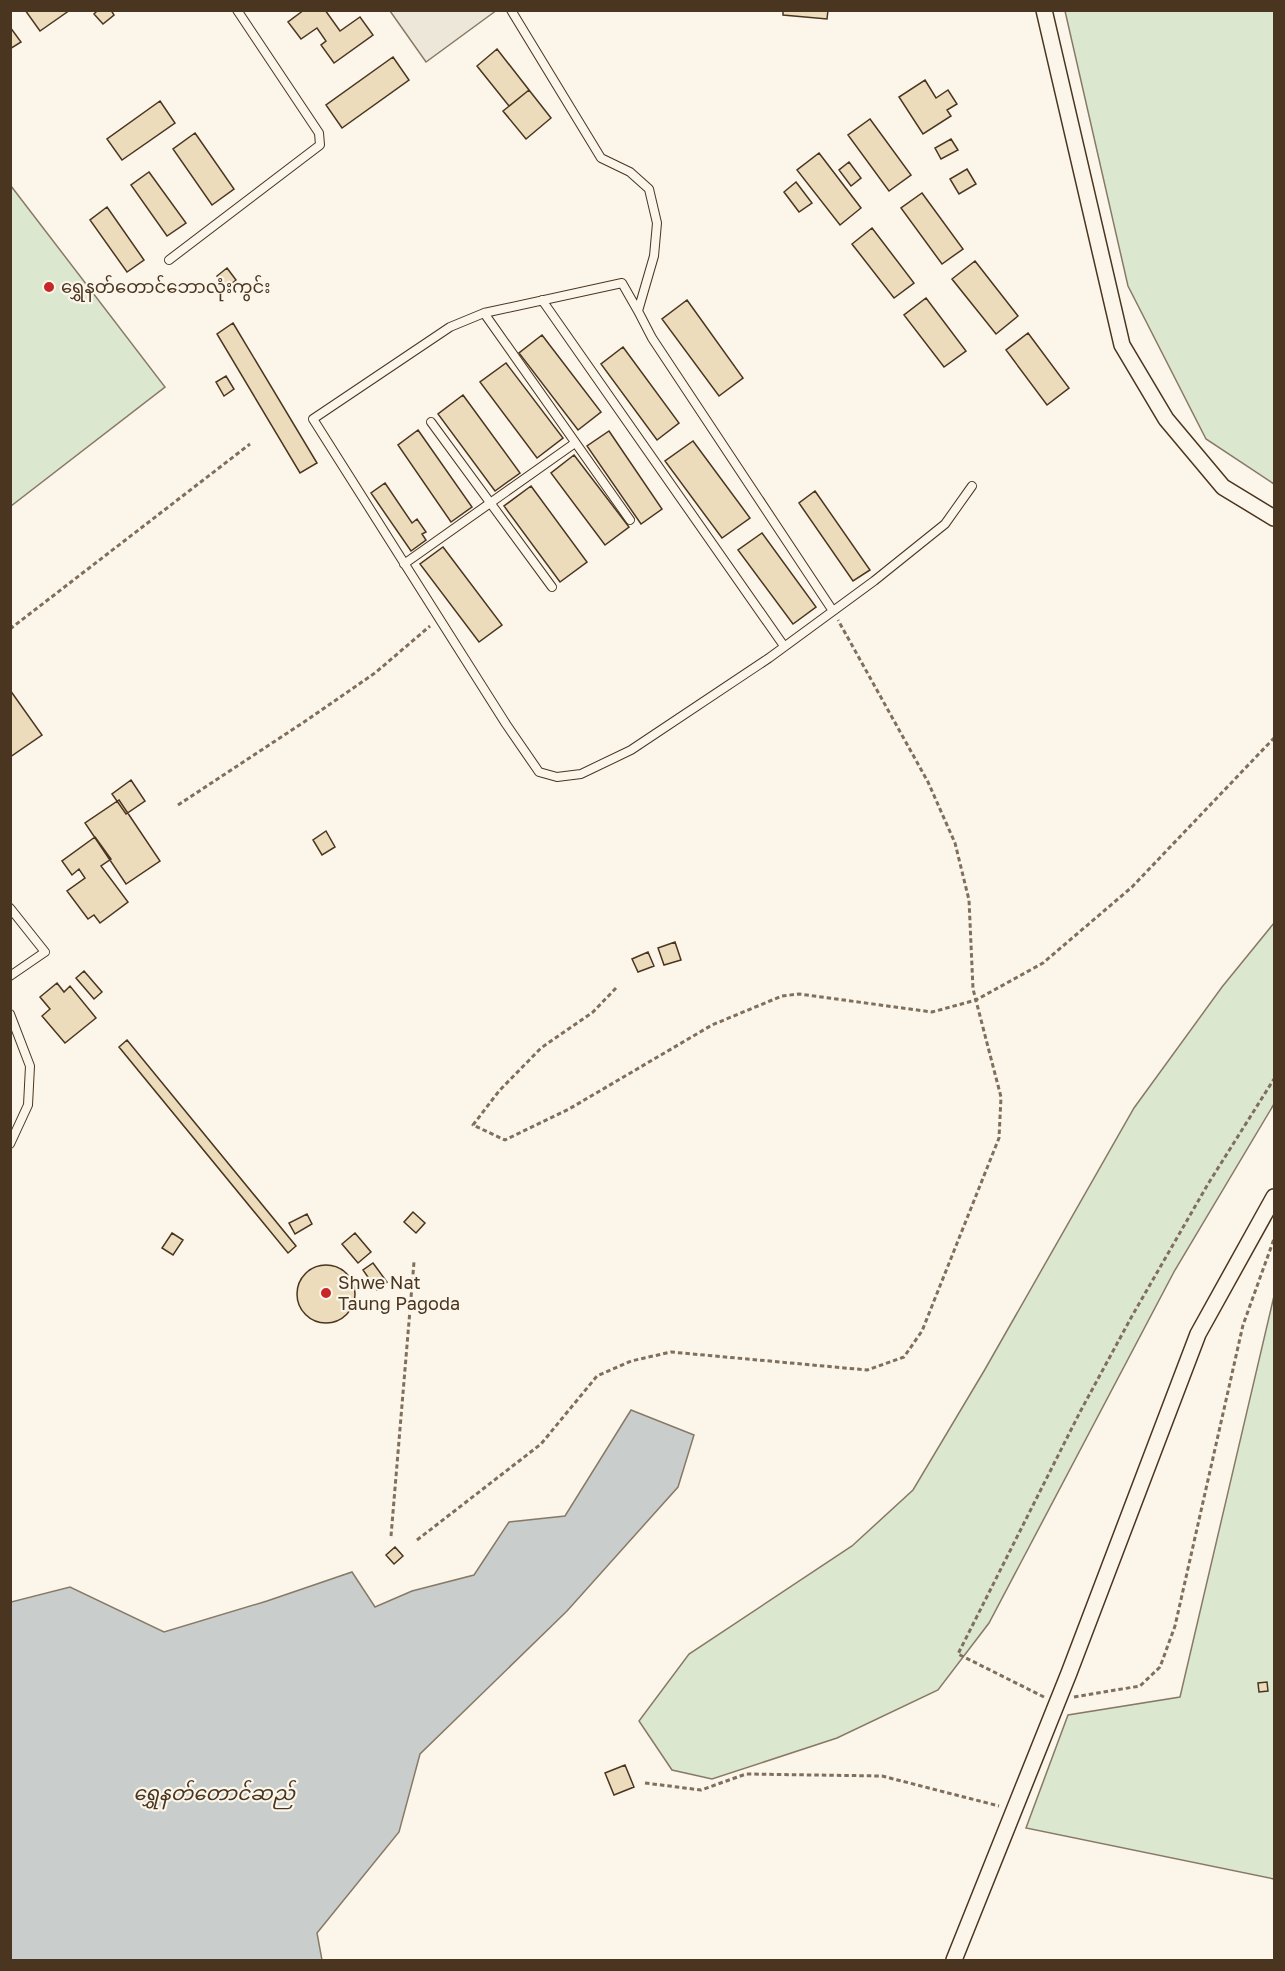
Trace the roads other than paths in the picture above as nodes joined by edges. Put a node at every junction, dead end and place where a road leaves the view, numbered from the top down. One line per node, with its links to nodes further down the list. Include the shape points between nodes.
1 (237, 10): 4 (lane, via 319,133 320,145)
2 (511, 10): 6 (lane, via 601,158 630,172 649,189 657,224 654,256)
3 (1044, 10): 12 (street, via 1122,345 1166,419 1223,487)
4 (170, 260)
5 (542, 300): 6 (lane, via 622,282); 7 (lane); 17 (lane)
6 (638, 311): 16 (lane)
7 (484, 313): 9 (lane); 14 (lane, via 450,327 313,419)
8 (431, 422): 11 (lane)
9 (575, 442): 11 (lane); 13 (lane)
10 (972, 486): 16 (lane, via 945,524)
11 (490, 503): 14 (lane); 15 (lane)
12 (1275, 518)
13 (630, 520)
14 (404, 564): 17 (lane, via 539,772 557,777 581,774 631,750)
15 (552, 587)
16 (832, 611): 17 (lane)
17 (784, 646)
18 (10, 908): 19 (lane, via 45,952)
19 (10, 976)
20 (11, 1017): 21 (lane); 22 (lane, via 30,1066 28,1105)
21 (10, 1030)
22 (10, 1144)
23 (1275, 1197): 24 (street, via 1198,1334)
24 (954, 1960)

